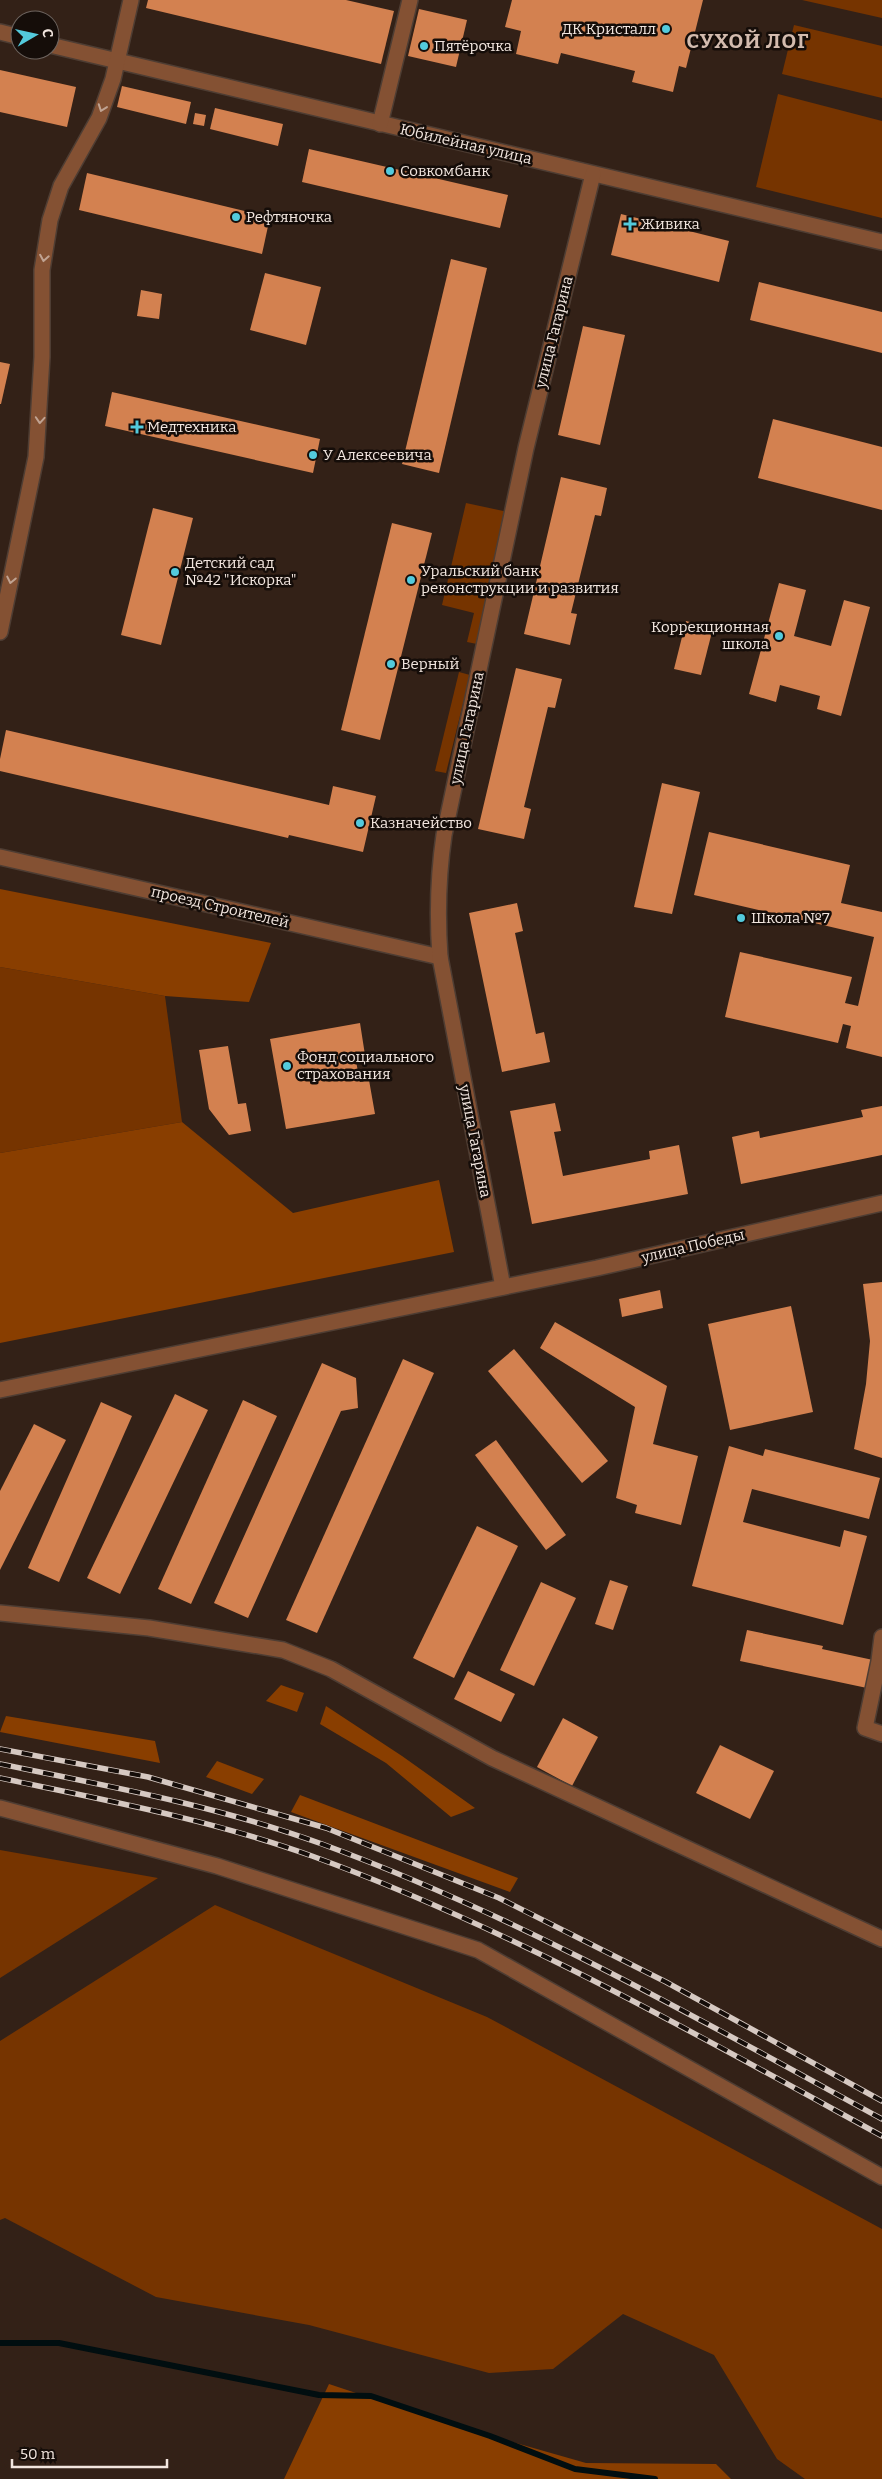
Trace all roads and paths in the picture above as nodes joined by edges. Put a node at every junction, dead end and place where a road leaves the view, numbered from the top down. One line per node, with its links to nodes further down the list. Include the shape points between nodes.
1 (131, 0): 4 (street)
2 (410, 0): 5 (street)
3 (60, 48): 4 (street, Юбилейная улица)
4 (117, 62): 5 (street, Юбилейная улица); 8 (street, one-way to 8, via 99,118 61,186 50,220 42,270 42,357 36,457)
5 (380, 124): 6 (street, Юбилейная улица)
6 (593, 174): 7 (street, Юбилейная улица); 10 (street, улица Гагарина, via 526,448 444,835 438,876)
7 (882, 242)
8 (0, 632)
9 (0, 857): 10 (street, проезд Строителей)
10 (440, 957): 12 (street, улица Гагарина)
11 (882, 1203): 12 (street, улица Победы)
12 (503, 1287): 13 (street, улица Победы)
13 (0, 1390)
14 (0, 1613): 18 (street, via 149,1628 282,1650 331,1669 492,1758)
15 (882, 1637): 16 (street, via 865,1728)
16 (882, 1734)
17 (0, 1808): 19 (street, via 216,1866 478,1950)
18 (882, 1939)
19 (882, 2177)

